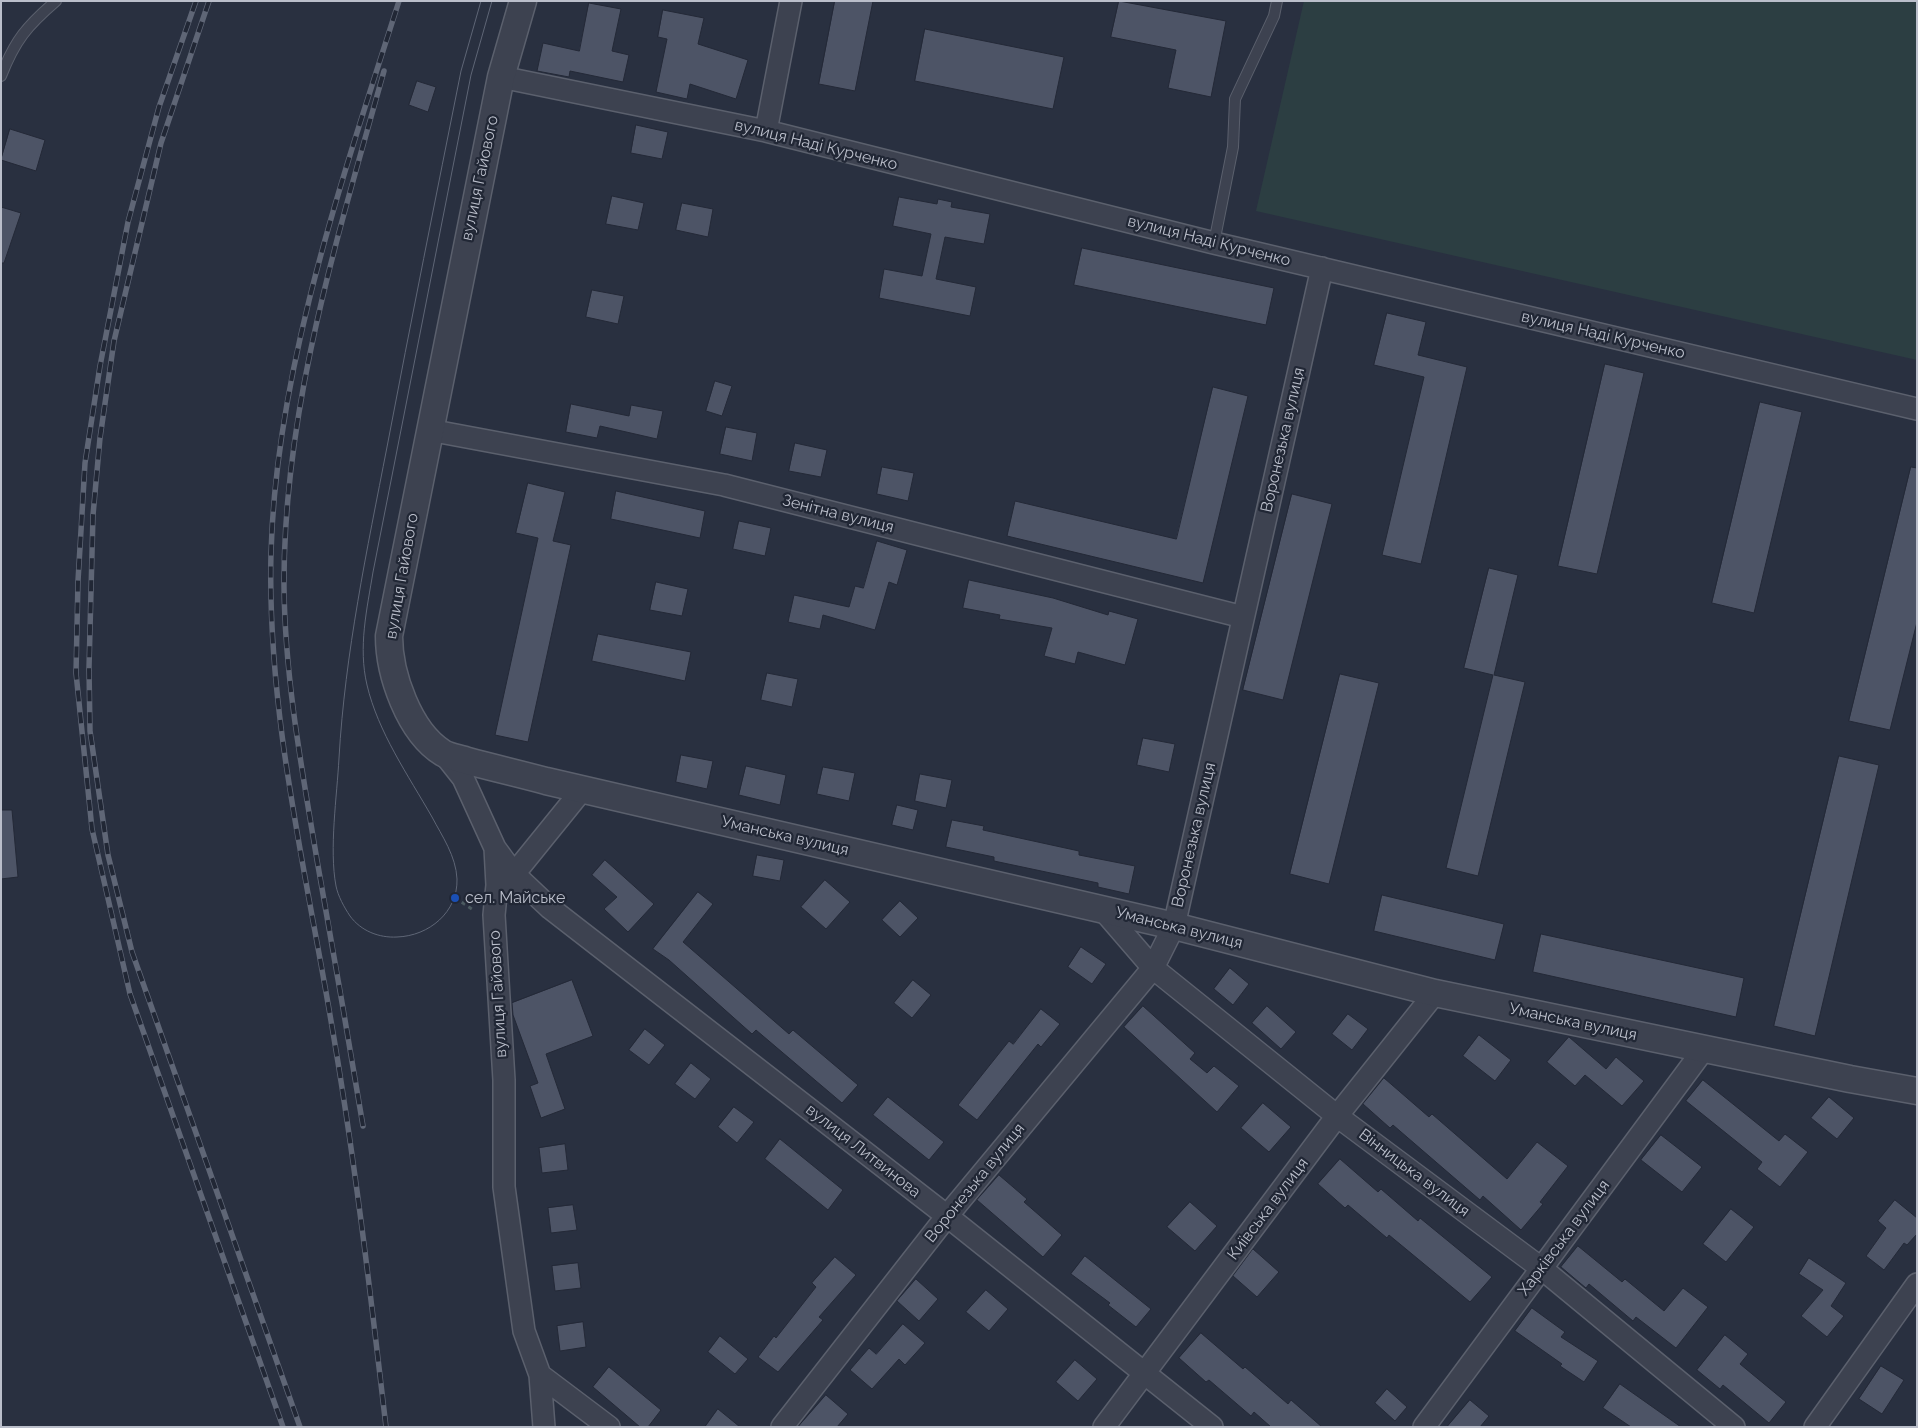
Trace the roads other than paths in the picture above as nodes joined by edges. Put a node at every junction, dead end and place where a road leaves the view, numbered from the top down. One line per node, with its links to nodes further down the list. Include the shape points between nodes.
1 (56, 1): 5 (lane, via 25,29 12,48)
2 (522, 1): 6 (street, вулиця Гайового)
3 (791, 1): 7 (street)
4 (1277, 1): 8 (lane, via 1274,16 1235,99 1233,147)
5 (1, 76)
6 (501, 77): 7 (street, вулиця Наді Курченко); 11 (street, вулиця Гайового)
7 (766, 132): 8 (street, вулиця Наді Курченко)
8 (1214, 243): 9 (street, вулиця Наді Курченко)
9 (1322, 268): 10 (street, вулиця Наді Курченко); 12 (street, Воронезька вулиця)
10 (1917, 409)
11 (429, 430): 12 (street, Зенітна вулиця, via 724,485); 13 (street, вулиця Гайового, via 394,607 389,655 402,697 420,730)
12 (1243, 617): 19 (street, Воронезька вулиця)
13 (444, 754): 14 (street, Уманська вулиця); 15 (street, вулиця Гайового, via 462,778)
14 (582, 790): 16 (street); 17 (street, Уманська вулиця)
15 (494, 848): 16 (street, вулиця Литвинова); 18 (street, вулиця Гайового)
16 (514, 874): 18 (street); 25 (street, вулиця Литвинова, via 550,908)
17 (1103, 910): 19 (street, Уманська вулиця); 20 (street, Вінницька вулиця)
18 (494, 914): 29 (street, вулиця Гайового, via 504,1080 504,1187 524,1331)
19 (1174, 926): 20 (street, Воронезька вулиця); 21 (street, Уманська вулиця)
20 (1153, 968): 24 (street, Вінницька вулиця); 25 (street, Воронезька вулиця)
21 (1436, 994): 22 (street, Уманська вулиця); 24 (street, Київська вулиця)
22 (1704, 1049): 23 (street, Уманська вулиця); 26 (street, Харківська вулиця)
23 (1917, 1090)
24 (1337, 1116): 26 (street, Вінницька вулиця); 28 (street, Київська вулиця)
25 (947, 1216): 28 (street, вулиця Литвинова); 32 (street, Воронезька вулиця)
26 (1541, 1268): 35 (street, Харківська вулиця); 36 (street, Вінницька вулиця)
27 (1917, 1284): 37 (street)
28 (1145, 1374): 33 (street, Київська вулиця); 34 (street, вулиця Литвинова)
29 (540, 1375): 30 (street, вулиця Гайового); 31 (street)
30 (544, 1427)
31 (609, 1427)
32 (782, 1427)
33 (1104, 1427)
34 (1212, 1427)
35 (1424, 1427)
36 (1734, 1427)
37 (1815, 1427)

